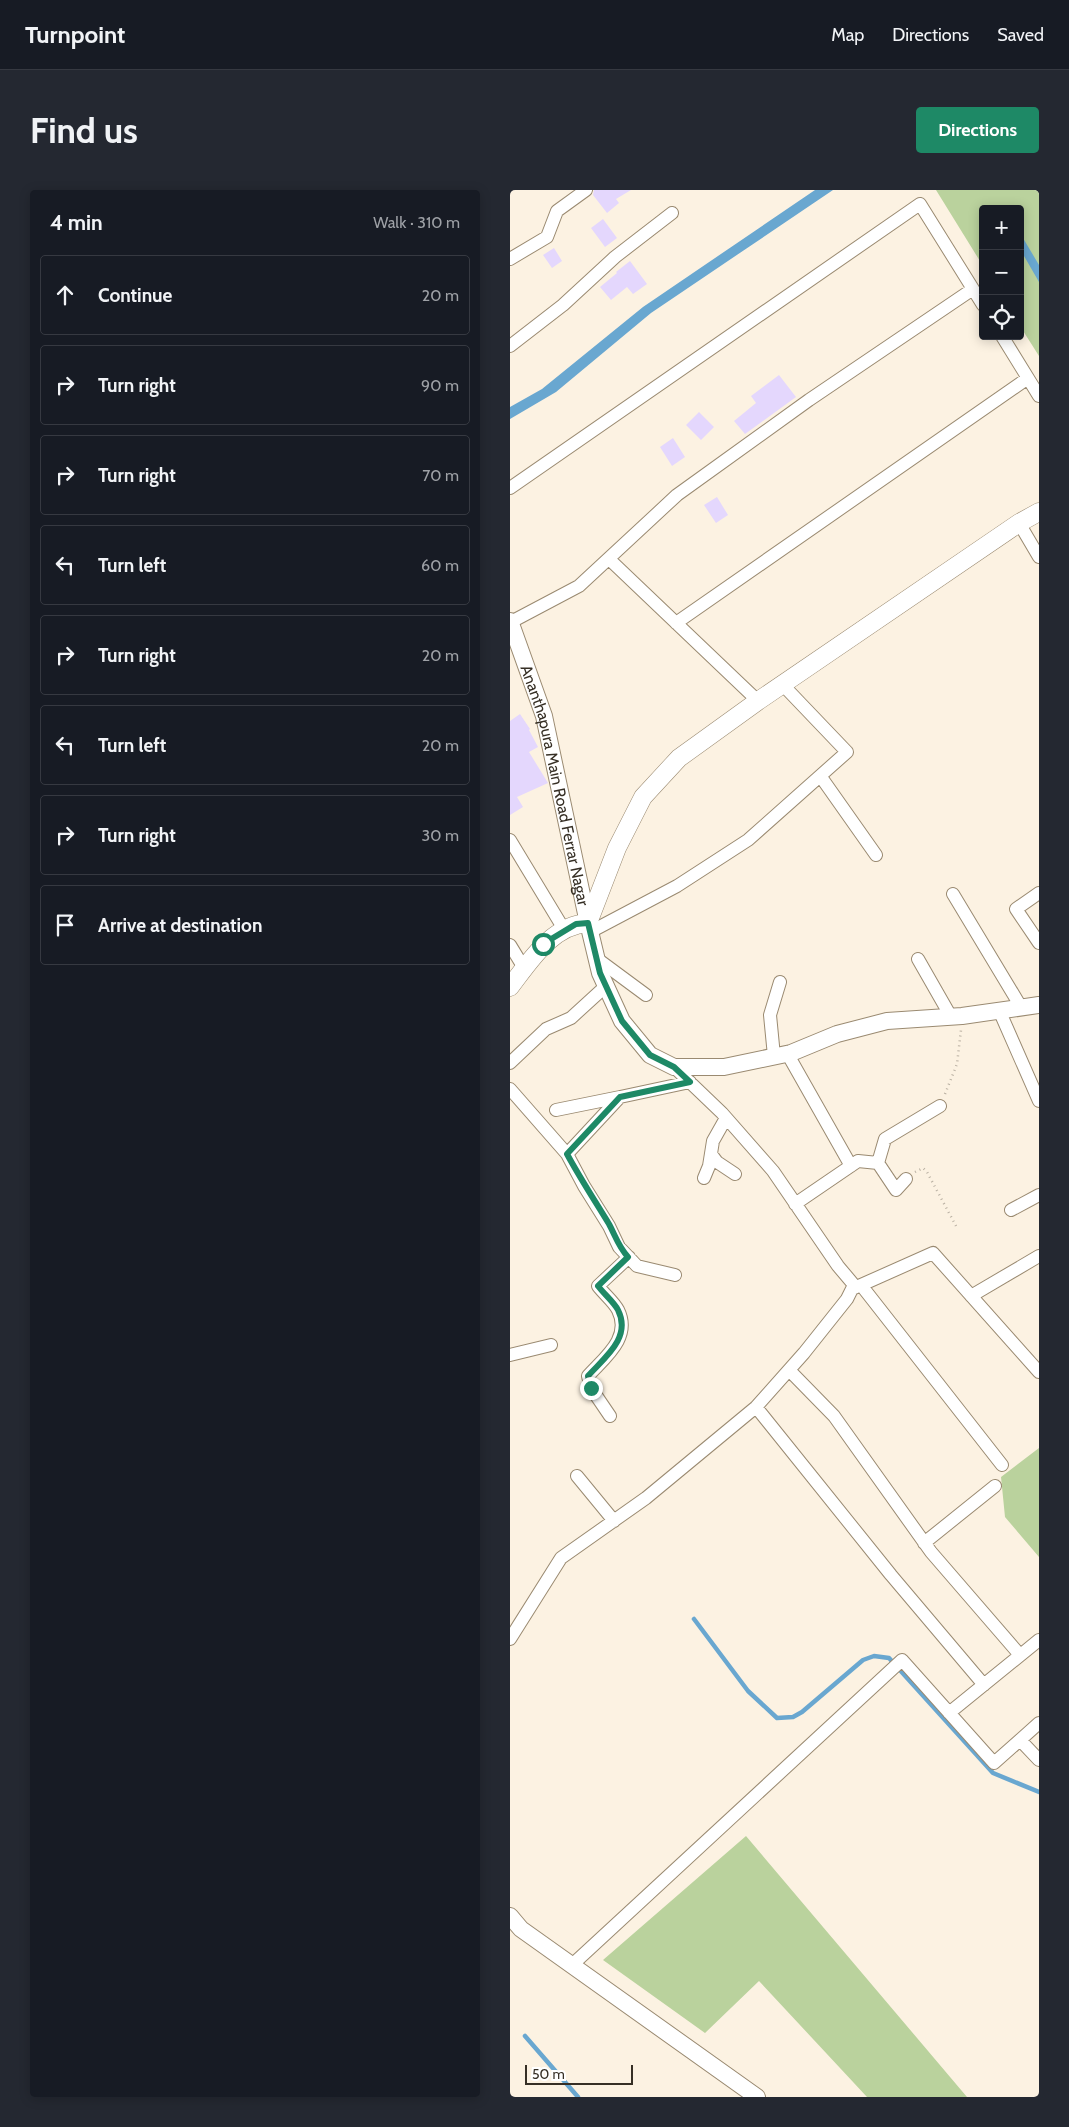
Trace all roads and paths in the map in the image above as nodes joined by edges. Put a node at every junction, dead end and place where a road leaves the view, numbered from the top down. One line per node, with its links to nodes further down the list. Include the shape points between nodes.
1 (586, 190): 3 (street, via 557,211 547,237)
2 (672, 213): 7 (street)
3 (510, 259)
4 (973, 289): 5 (street); 10 (street, via 920,204); 14 (street, via 809,400 678,495)
5 (979, 299)
6 (1004, 340): 8 (street)
7 (510, 346)
8 (1028, 378): 9 (street); 16 (street)
9 (1039, 396)
10 (510, 488)
11 (1039, 512): 12 (main road)
12 (1019, 523): 13 (street); 17 (main road)
13 (1039, 557)
14 (609, 559): 15 (street, via 579,586); 16 (street)
15 (510, 621): 24 (street, Ananthapura Main Road Ferrar Nagar, via 544,716)
16 (676, 623): 18 (street)
17 (782, 684): 18 (main road); 19 (street, via 847,752)
18 (758, 700): 24 (main road, via 679,758 643,797 618,848)
19 (821, 777): 21 (street); 24 (street, via 748,840 677,886)
20 (510, 840): 25 (street)
21 (876, 855)
22 (1039, 893): 26 (street, via 1016,909)
23 (952, 894): 36 (street)
24 (589, 928): 25 (main road, via 576,924); 28 (street, Ananthapura Main Road Ferrar Nagar)
25 (565, 931): 30 (main road, via 543,944)
26 (1039, 942)
27 (510, 945): 30 (street)
28 (596, 958): 32 (street, Ananthapura Main Road Ferrar Nagar); 34 (street)
29 (918, 959): 38 (street)
30 (524, 968): 33 (main road)
31 (780, 982): 39 (street, via 770,1015)
32 (606, 986): 40 (street, via 572,1018 546,1028); 41 (street, Ananthapura Main Road Ferrar Nagar, via 622,1021 639,1042 650,1055)
33 (510, 987)
34 (646, 995)
35 (1039, 1005): 36 (street)
36 (1022, 1007): 37 (street)
37 (999, 1010): 38 (street); 45 (street)
38 (956, 1015): 39 (street, via 887,1021 837,1034); 46 (path, via 957,1064)
39 (781, 1055): 41 (street, via 724,1067); 52 (street)
40 (510, 1063)
41 (674, 1067): 42 (street)
42 (690, 1082): 44 (street); 48 (street)
43 (510, 1089): 49 (street)
44 (620, 1097): 47 (street); 49 (street)
45 (1039, 1101)
46 (940, 1106): 51 (street, via 885,1139)
47 (556, 1110)
48 (726, 1118): 50 (street, via 713,1141); 57 (street, via 773,1171)
49 (567, 1154): 61 (street, via 619,1247)
50 (711, 1154): 53 (street); 54 (street)
51 (878, 1164): 52 (street, via 858,1161); 55 (street, via 896,1190)
52 (851, 1166): 57 (street)
53 (735, 1174)
54 (704, 1178)
55 (906, 1179): 59 (path, via 923,1168)
56 (1039, 1195): 58 (street)
57 (795, 1204): 63 (street, via 838,1266)
58 (1011, 1210)
59 (956, 1226)
60 (1039, 1256): 64 (street)
61 (628, 1257): 62 (street, via 637,1266); 70 (street, via 598,1286 618,1311 622,1329 619,1342 588,1376 591,1388)
62 (675, 1275)
63 (857, 1287): 64 (street, via 933,1253); 67 (street); 71 (street)
64 (971, 1296): 68 (street)
65 (551, 1345): 66 (street)
66 (510, 1355)
67 (789, 1370): 69 (street); 75 (street, via 834,1416)
68 (1039, 1372)
69 (756, 1406): 74 (street); 79 (street, via 885,1568)
70 (610, 1416)
71 (1002, 1465)
72 (577, 1476): 74 (street)
73 (995, 1486): 75 (street)
74 (614, 1521): 76 (street, via 561,1558)
75 (924, 1542): 78 (street)
76 (510, 1639)
77 (1039, 1640): 78 (street)
78 (1020, 1655): 79 (street)
79 (984, 1685): 80 (street)
80 (949, 1713): 82 (street, via 994,1763); 85 (street, via 902,1660)
81 (1039, 1723): 82 (street)
82 (1020, 1740): 83 (street)
83 (1039, 1760)
84 (510, 1916): 85 (street, via 520,1929)
85 (572, 1965): 86 (street)
86 (758, 2097)

